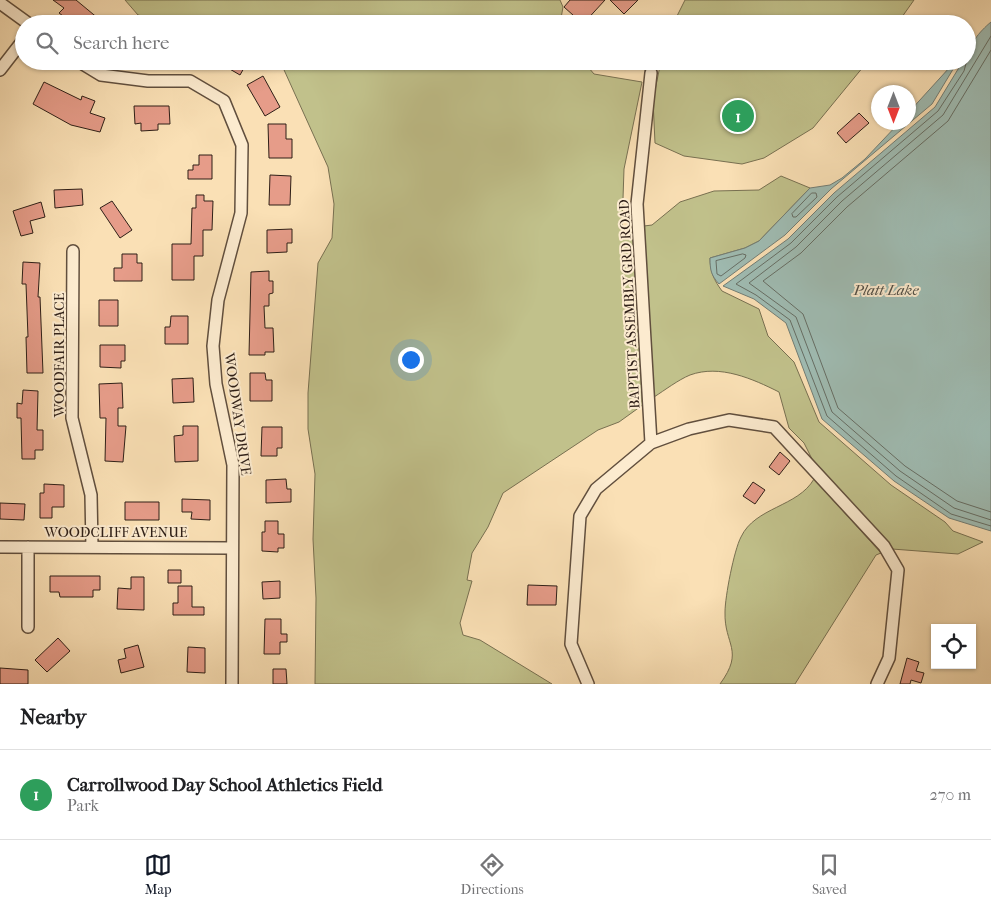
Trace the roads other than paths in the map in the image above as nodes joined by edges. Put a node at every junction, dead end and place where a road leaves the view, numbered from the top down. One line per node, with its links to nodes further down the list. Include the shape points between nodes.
1 (0, 3): 2 (street)
2 (17, 15)
3 (15, 51): 4 (street)
4 (0, 70)
5 (93, 70): 12 (street, WOODWAY DRIVE, via 101,75 148,81 190,81 224,102 242,145 240,213 218,300 213,346 216,384 233,466)
6 (651, 73): 8 (street, BAPTIST ASSEMBLY GRD ROAD, via 638,204)
7 (73, 251): 11 (street, WOODFAIR PLACE, via 72,418 91,495)
8 (651, 443): 15 (street, via 596,489 580,516 571,644); 16 (street, via 689,429 729,420 774,427 884,546 898,570 889,658)
9 (0, 547): 10 (street, WOODCLIFF AVENUE)
10 (28, 547): 11 (street, WOODCLIFF AVENUE); 13 (street)
11 (92, 547): 12 (street, WOODCLIFF AVENUE)
12 (232, 548): 14 (street, WOODWAY DRIVE)
13 (28, 627)
14 (232, 684)
15 (588, 684)
16 (876, 684)

